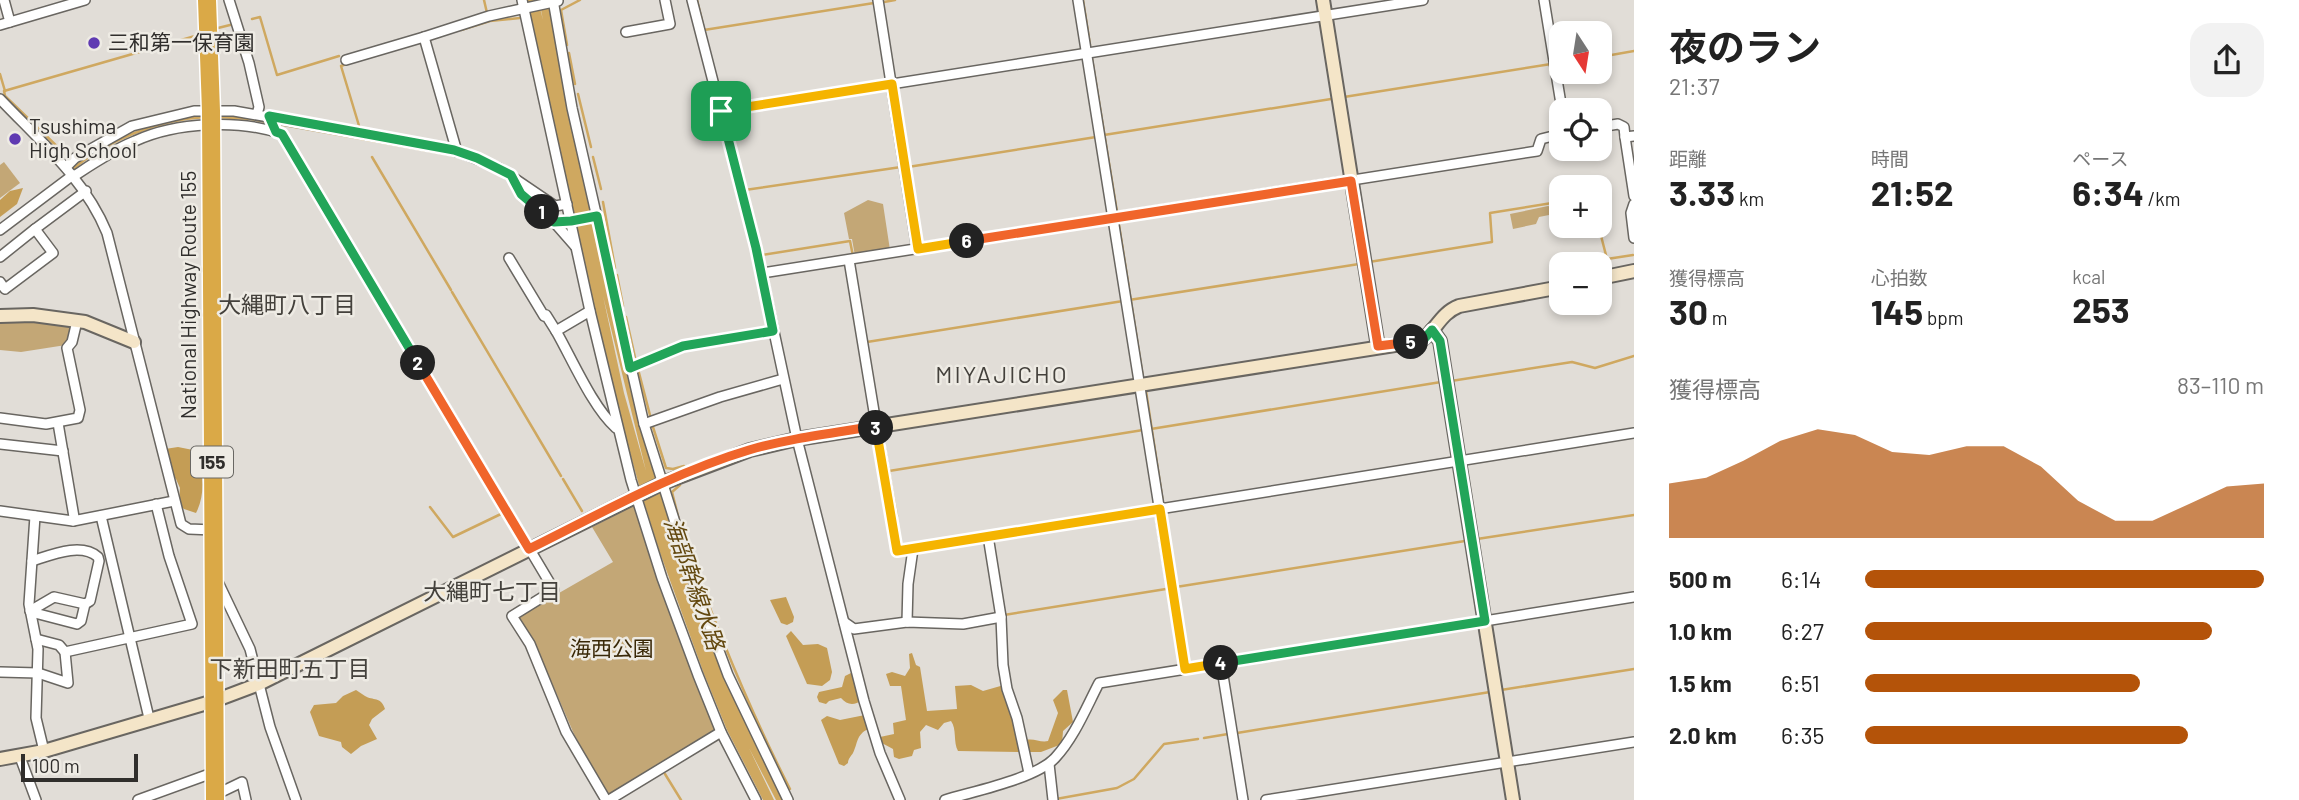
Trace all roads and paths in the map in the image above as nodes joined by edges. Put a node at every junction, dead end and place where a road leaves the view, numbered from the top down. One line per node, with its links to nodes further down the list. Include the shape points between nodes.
1 (4, 0): 15 (street)
2 (85, 0): 15 (street)
3 (207, 0): 26 (highway, National Highway Route 155 / 155)
4 (229, 0): 25 (street, via 249,63)
5 (665, 0): 17 (street, via 670,24)
6 (692, 0): 24 (street)
7 (878, 0): 21 (street)
8 (1078, 0): 19 (street)
9 (1324, 0): 14 (street)
10 (1423, 0): 14 (street)
11 (1544, 0): 22 (street)
12 (555, 1): 13 (street); 39 (street)
13 (523, 4): 18 (street); 37 (street)
14 (1326, 15): 19 (street); 34 (street)
15 (10, 22): 16 (street)
16 (0, 25)
17 (626, 32)
18 (424, 37): 20 (street); 31 (street)
19 (1087, 54): 21 (street); 40 (street)
20 (346, 60)
21 (892, 84): 24 (street); 47 (street)
22 (1560, 98)
23 (0, 99): 32 (street)
24 (721, 111): 52 (street)
25 (257, 114): 26 (street); 27 (street)
26 (211, 116): 27 (street, via 244,125); 32 (street, via 184,128 146,136); 32 (street, via 194,111 132,126 75,158); 86 (highway, National Highway Route 155 / 155)
27 (273, 124): 31 (street); 89 (street)
28 (1612, 125): 29 (street, via 1621,124)
29 (1630, 136): 36 (street)
30 (1549, 137): 34 (street, via 1541,139 1537,151)
31 (457, 152): 33 (street)
32 (71, 172): 35 (street); 44 (street)
33 (511, 175): 37 (street, via 555,206); 42 (street, via 521,194)
34 (1351, 181): 40 (street); 63 (street)
35 (86, 191): 43 (street); 62 (street, via 107,233)
36 (1634, 196)
37 (567, 204): 41 (street)
38 (1634, 204): 45 (street)
39 (596, 216): 41 (street); 64 (street)
40 (1113, 219): 47 (street); 66 (street)
41 (573, 221): 42 (street); 46 (street)
42 (554, 222): 46 (street)
43 (35, 229): 48 (street); 54 (street, via 53,253 5,289)
44 (0, 230)
45 (1634, 238)
46 (577, 247): 56 (street)
47 (918, 249): 50 (street)
48 (0, 257)
49 (509, 258): 60 (street)
50 (849, 260): 52 (street); 70 (street)
51 (1634, 271): 53 (street)
52 (762, 273): 61 (street)
53 (1612, 276)
54 (0, 282)
55 (1549, 289): 59 (street, via 1465,304 1448,312)
56 (590, 311): 60 (street); 71 (street)
57 (0, 316): 58 (street, via 33,314)
58 (77, 321): 62 (street); 68 (street, via 66,348 80,410 78,418)
59 (1432, 330): 63 (street, via 1420,341); 76 (street, via 1440,341)
60 (556, 331): 71 (street, via 598,406)
61 (773, 331): 64 (street, via 683,346); 65 (street)
62 (134, 342): 79 (street)
63 (1378, 346): 66 (street)
64 (630, 368): 69 (street)
65 (783, 379): 69 (street); 73 (street)
66 (1140, 384): 70 (street); 81 (street)
67 (0, 418): 68 (street)
68 (58, 422): 75 (street)
69 (644, 424): 77 (street)
70 (876, 426): 73 (street); 88 (street, via 897,551)
71 (618, 429): 78 (street)
72 (1634, 433): 76 (street)
73 (797, 439): 77 (street, via 750,450); 98 (street)
74 (0, 444): 75 (street)
75 (63, 451): 85 (street)
76 (1459, 461): 81 (street); 97 (street)
77 (661, 483): 78 (street); 129 (street, via 728,674)
78 (638, 495): 89 (street); 113 (street, via 662,578)
79 (174, 500): 80 (street); 86 (street, via 184,527)
80 (156, 504): 84 (street); 100 (street)
81 (1160, 509): 87 (street); 107 (street)
82 (0, 511): 83 (street)
83 (35, 516): 85 (street); 90 (street)
84 (101, 516): 85 (street); 102 (street)
85 (73, 521)
86 (213, 530): 91 (highway, National Highway Route 155 / 155)
87 (988, 536): 88 (street); 95 (street)
88 (913, 548): 99 (street)
89 (529, 549): 110 (street); 127 (street, via 554,590 512,616 530,644 566,732)
90 (32, 561): 93 (street, via 71,550 96,555 99,561 90,601); 94 (street)
91 (213, 572): 96 (highway, National Highway Route 155 / 155); 110 (street, via 250,649)
92 (1634, 597): 97 (street)
93 (85, 604): 94 (street, via 54,597); 94 (street, via 77,624)
94 (31, 612): 103 (street)
95 (1001, 617): 99 (street, via 963,624); 121 (street, via 1007,689)
96 (214, 619): 100 (street); 111 (highway, National Highway Route 155 / 155)
97 (1485, 621): 106 (street); 118 (street)
98 (845, 622): 101 (street); 104 (street)
99 (908, 622): 101 (street)
100 (192, 624): 102 (street)
101 (854, 629): 104 (street)
102 (130, 637): 105 (street); 112 (street)
103 (36, 639): 105 (street, via 59,645); 109 (street)
104 (849, 641): 130 (street, via 880,753)
105 (65, 652): 109 (street, via 68,683)
106 (1221, 663): 107 (street); 133 (street)
107 (1185, 669): 119 (street, via 1099,684)
108 (0, 672): 109 (street)
109 (38, 673): 115 (street, via 36,718)
110 (259, 684): 111 (street); 126 (street)
111 (214, 701): 112 (street); 120 (highway, National Highway Route 155 / 155)
112 (149, 718): 115 (street)
113 (721, 732): 127 (street); 128 (street)
114 (1634, 742): 118 (street)
115 (44, 751): 116 (street)
116 (20, 757): 117 (street); 123 (street)
117 (0, 759)
118 (1507, 761): 134 (street); 135 (street)
119 (1049, 764): 121 (street); 132 (street)
120 (215, 772): 122 (highway, National Highway Route 155 / 155); 124 (street)
121 (1029, 773): 131 (street)
122 (215, 797): 125 (street, via 242,782)
123 (36, 800)
124 (138, 800)
125 (246, 800)
126 (296, 800)
127 (607, 800)
128 (756, 800)
129 (788, 800)
130 (900, 800)
131 (945, 800)
132 (1053, 800)
133 (1243, 800)
134 (1266, 800)
135 (1513, 800)

